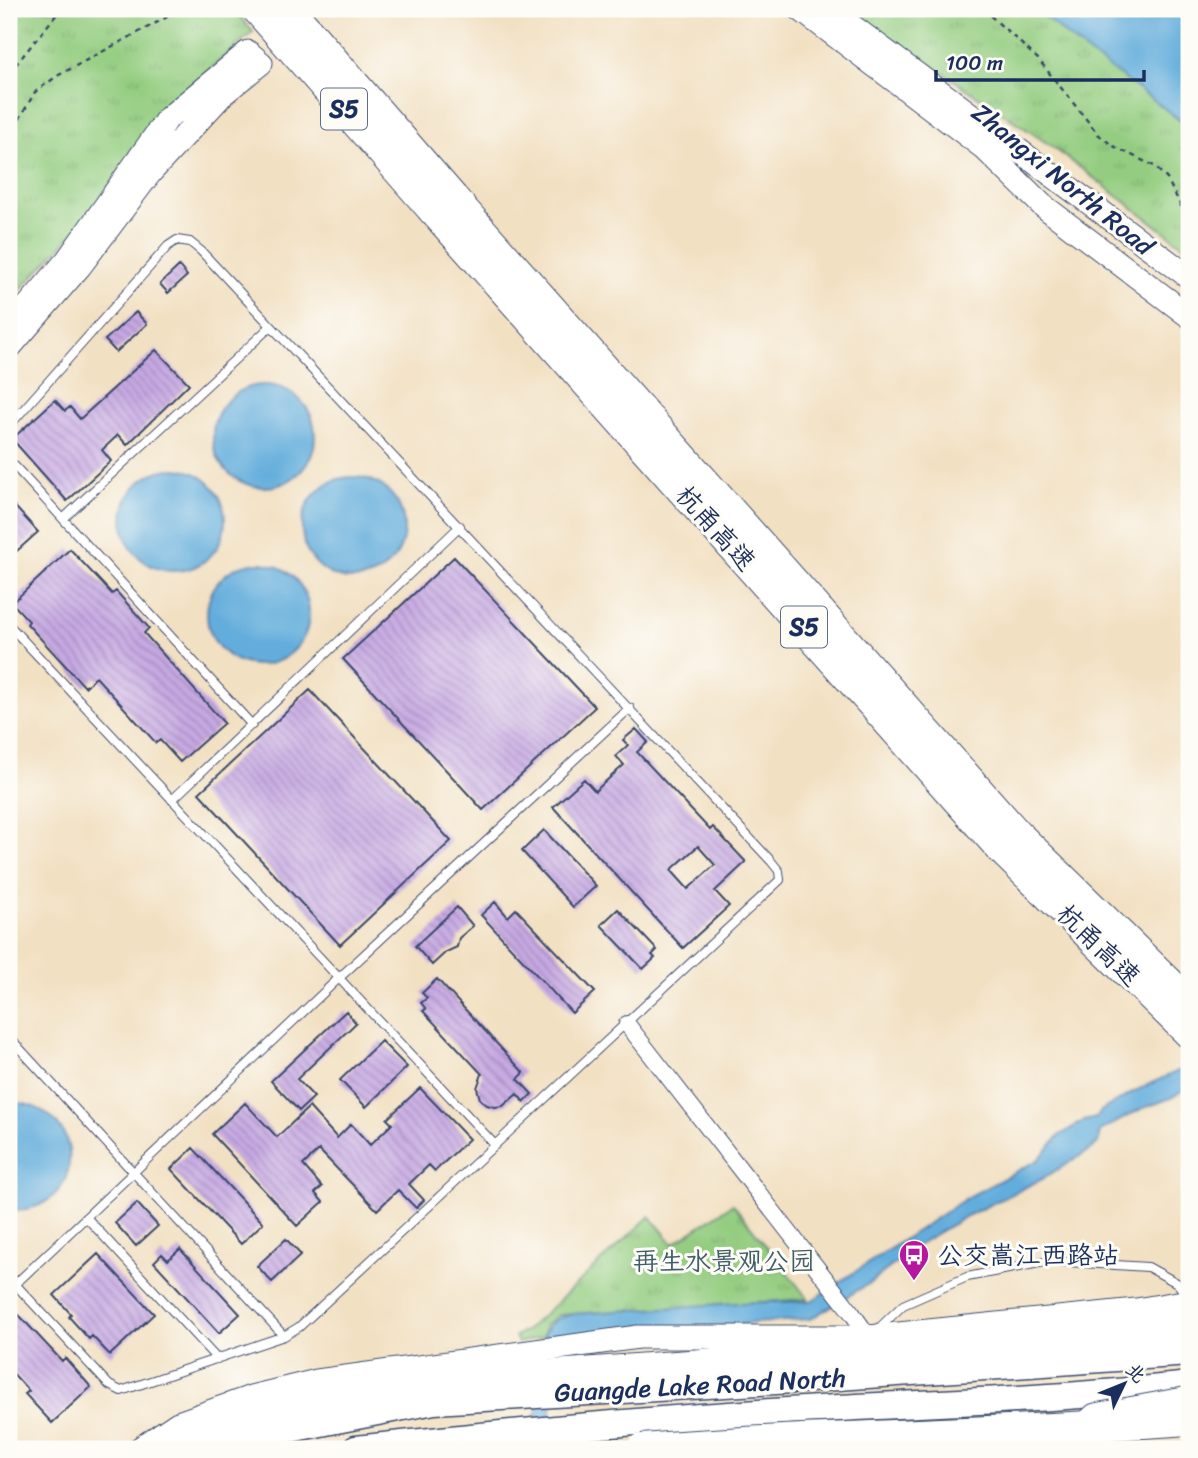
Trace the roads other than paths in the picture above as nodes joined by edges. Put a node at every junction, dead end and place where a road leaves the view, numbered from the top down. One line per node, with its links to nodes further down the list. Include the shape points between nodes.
1 (257, 9): 5 (highway, 杭甬高速 / S5, bridge)
2 (289, 9): 5 (highway, 杭甬高速 / S5, bridge)
3 (800, 9): 7 (street, Zhangxi North Road, via 984,148 1042,205)
4 (829, 9): 6 (street, Zhangxi North Road)
5 (442, 204): 20 (highway, 杭甬高速 / S5, via 1017,834); 22 (highway, 杭甬高速 / S5, via 1002,850)
6 (1189, 277)
7 (1189, 316)
8 (271, 326): 11 (lane, via 201,251 190,242 177,240); 13 (lane); 14 (lane)
9 (9, 328): 10 (street, via 68,259 167,118 248,52 261,63 224,93 150,173 80,267)
10 (9, 348)
11 (9, 426)
12 (9, 460): 13 (lane)
13 (62, 519): 17 (lane)
14 (460, 526): 16 (lane); 17 (lane)
15 (9, 625): 18 (lane)
16 (630, 708): 19 (lane); 21 (lane, via 771,861 780,880)
17 (252, 725): 18 (lane)
18 (172, 800): 19 (lane)
19 (339, 978): 24 (lane); 25 (lane)
20 (1189, 1002)
21 (627, 1024): 24 (lane); 31 (street)
22 (1189, 1032)
23 (9, 1037): 25 (lane)
24 (495, 1145): 30 (lane)
25 (134, 1172): 26 (lane); 30 (lane)
26 (86, 1217): 27 (lane); 33 (lane)
27 (12, 1287): 33 (lane, via 115,1390 128,1390)
28 (1189, 1300): 31 (street, via 1136,1310); 31 (lane, via 1177,1283 1148,1267 1050,1261 967,1277 933,1290 903,1305)
29 (1189, 1326): 39 (highway, via 509,1377 332,1396 211,1427)
30 (284, 1336): 33 (lane)
31 (869, 1338): 38 (street, via 638,1336 317,1381 251,1397 178,1423)
32 (1189, 1353): 40 (main road, Guangde Lake Road North, via 434,1401 264,1434)
33 (217, 1359)
34 (1189, 1385): 41 (main road, Guangde Lake Road North, via 485,1434)
35 (1189, 1398): 45 (street, bridge, via 1095,1415)
36 (1189, 1409): 46 (street, via 1117,1424)
37 (1189, 1419): 42 (highway, bridge)
38 (139, 1449)
39 (166, 1449)
40 (215, 1449)
41 (356, 1449)
42 (642, 1449)
43 (774, 1449): 44 (street)
44 (926, 1449)
45 (1058, 1449)
46 (1078, 1449)

